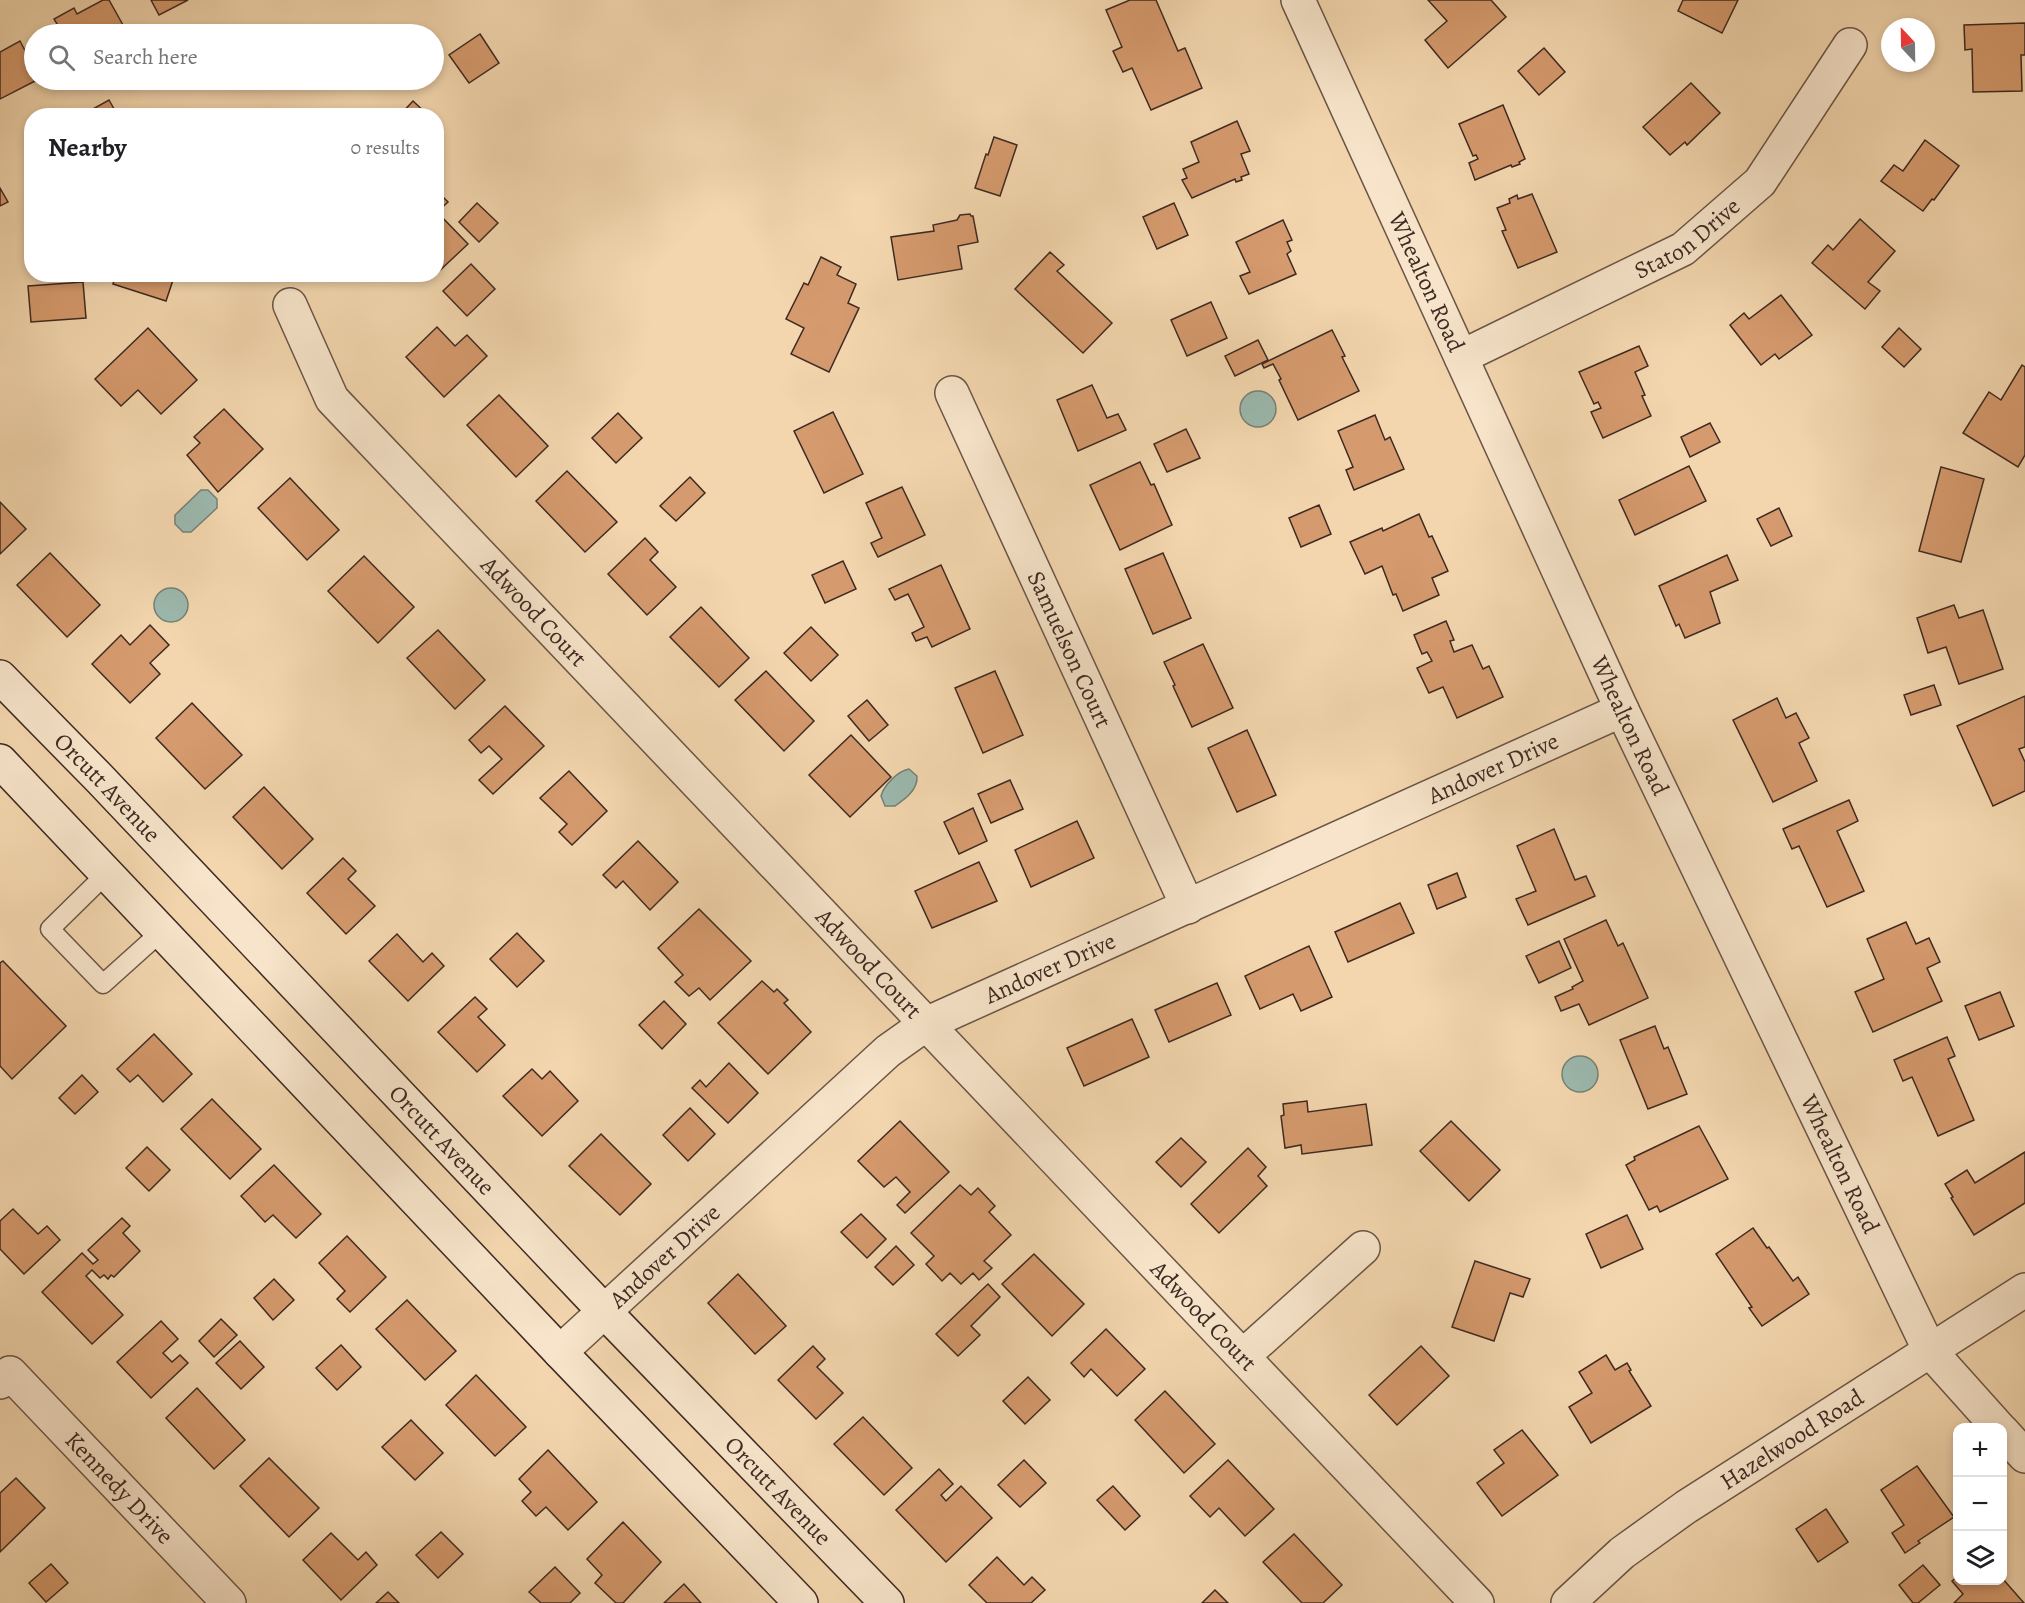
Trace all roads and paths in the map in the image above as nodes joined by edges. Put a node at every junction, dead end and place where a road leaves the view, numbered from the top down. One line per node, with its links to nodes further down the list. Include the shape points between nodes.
1 (1298, 0): 4 (street, Whealton Road)
2 (1850, 45): 4 (street, Staton Drive, via 1760,182 1683,249)
3 (290, 305): 12 (street, Adwood Court, via 332,399)
4 (1461, 357): 7 (street, Whealton Road)
5 (952, 393): 10 (street, Samuelson Court)
6 (0, 677): 15 (street, Orcutt Avenue)
7 (1623, 710): 10 (street, Andover Drive); 16 (street, Whealton Road)
8 (0, 761): 9 (street)
9 (107, 873): 11 (street); 11 (lane, via 50,929 103,984)
10 (1188, 907): 12 (street, Andover Drive)
11 (162, 931): 17 (street)
12 (926, 1024): 15 (street, Andover Drive, via 888,1051); 18 (street, Adwood Court)
13 (1363, 1248): 18 (street)
14 (2025, 1290): 16 (street, Hazelwood Road)
15 (604, 1311): 17 (street, Andover Drive); 25 (street, Orcutt Avenue)
16 (1930, 1351): 20 (street, Whealton Road); 27 (street, Hazelwood Road, via 1686,1507 1622,1553)
17 (560, 1352): 24 (street)
18 (1243, 1356): 26 (street, Adwood Court)
19 (5, 1378): 23 (street, Kennedy Drive)
20 (1995, 1423)
21 (2007, 1436): 22 (street)
22 (2025, 1456)
23 (229, 1603)
24 (801, 1603)
25 (887, 1603)
26 (1477, 1603)
27 (1568, 1603)

